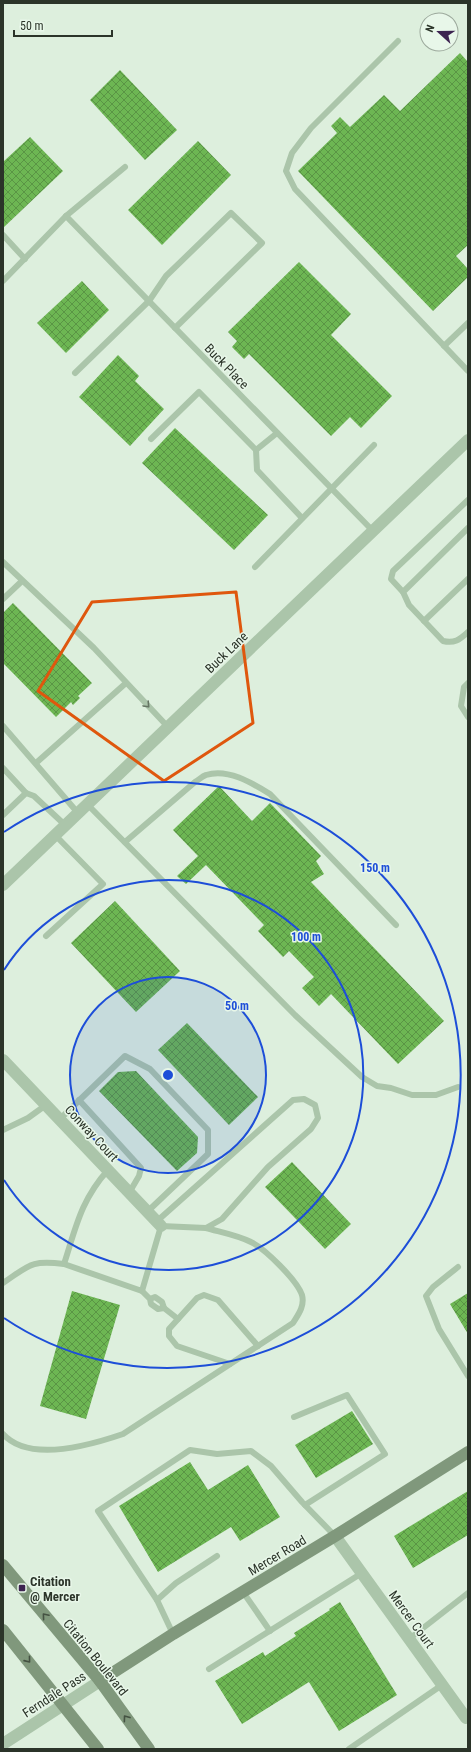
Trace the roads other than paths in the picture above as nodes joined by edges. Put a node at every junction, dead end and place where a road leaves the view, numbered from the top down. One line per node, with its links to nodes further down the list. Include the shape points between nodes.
1 (398, 41): 10 (lane, via 310,128 292,153 286,171 295,189)
2 (125, 167): 3 (lane)
3 (66, 216): 5 (lane); 7 (lane, Buck Place)
4 (3, 236): 5 (lane)
5 (25, 258): 6 (lane)
6 (3, 281)
7 (149, 301): 9 (lane, Buck Place); 9 (lane, via 166,276 231,213 262,243); 12 (lane)
8 (468, 323): 10 (lane)
9 (175, 328): 13 (lane, Buck Place)
10 (444, 346): 11 (lane)
11 (468, 371)
12 (75, 374)
13 (277, 432): 17 (lane); 18 (lane, Buck Place)
14 (151, 439): 17 (lane, via 199,392)
15 (468, 440): 22 (street, Buck Lane)
16 (374, 446): 18 (lane)
17 (256, 450): 20 (lane, via 257,470)
18 (331, 488): 20 (lane); 22 (lane, Buck Place)
19 (468, 500): 27 (lane, via 393,572 391,579)
20 (302, 518): 24 (lane)
21 (468, 528): 27 (lane)
22 (373, 531): 35 (street, Buck Lane)
23 (3, 562): 26 (lane)
24 (255, 567)
25 (468, 579): 29 (lane)
26 (22, 580): 28 (lane); 31 (lane, via 94,648)
27 (403, 592): 29 (lane, via 409,605)
28 (3, 599)
29 (424, 621): 30 (lane, via 443,640 450,643 459,640)
30 (468, 632)
31 (126, 683): 35 (lane, one-way to 35); 36 (lane)
32 (468, 683): 33 (lane, via 464,687 460,706)
33 (468, 717)
34 (3, 726): 36 (lane)
35 (168, 727): 39 (street, Buck Lane)
36 (36, 763): 40 (lane)
37 (3, 768): 38 (lane)
38 (26, 793): 41 (lane); 42 (lane, via 34,796)
39 (87, 804): 40 (street, Buck Lane); 44 (lane)
40 (78, 813): 42 (street, Buck Lane)
41 (3, 815)
42 (65, 825): 43 (street, Buck Lane)
43 (55, 835): 45 (street, Buck Lane); 47 (lane, via 102,884)
44 (125, 842): 46 (lane, via 205,775 234,776 270,794); 49 (lane, via 295,1015 362,1077 377,1086 412,1095 436,1095)
45 (3, 885)
46 (396, 926)
47 (46, 936)
48 (3, 1060): 51 (street, Conway Court)
49 (458, 1087)
50 (79, 1100): 52 (lane); 55 (lane, via 141,1168 140,1176); 56 (lane, via 125,1056 150,1069 208,1130 208,1154)
51 (46, 1105): 52 (street, Conway Court); 53 (lane, via 28,1118)
52 (60, 1120): 54 (street, Conway Court)
53 (3, 1130)
54 (108, 1170): 55 (street, Conway Court); 59 (lane, via 94,1185 82,1208)
55 (129, 1193): 56 (street, Conway Court)
56 (147, 1212): 57 (street, Conway Court)
57 (158, 1224): 58 (lane); 58 (lane, via 293,1100 304,1099 315,1105 318,1118 311,1129 268,1167 222,1219); 62 (lane)
58 (206, 1228): 64 (lane, via 251,1242 269,1254 302,1295 302,1309 293,1323)
59 (64, 1264): 61 (lane, via 30,1264); 62 (lane)
60 (458, 1267): 66 (lane, via 433,1286 426,1296 439,1329)
61 (3, 1283)
62 (142, 1291): 63 (lane, via 150,1299 151,1304 158,1309 164,1308)
63 (178, 1318): 64 (lane, via 197,1298 210,1296 218,1300); 65 (lane, via 170,1329 169,1336 172,1342 189,1351)
64 (258, 1346): 65 (lane)
65 (230, 1364): 68 (lane, via 122,1434 100,1441 68,1448 35,1449 17,1445)
66 (468, 1376)
67 (294, 1417): 70 (lane, via 347,1396 385,1454)
68 (3, 1434)
69 (468, 1452): 71 (street, Mercer Road)
70 (305, 1505): 71 (lane); 77 (lane, via 271,1466 251,1451 217,1454 190,1450 98,1511)
71 (335, 1536): 74 (street, Mercer Court); 75 (street, Mercer Road)
72 (217, 1556): 77 (lane, via 176,1583)
73 (3, 1565): 83 (street, Citation Boulevard, one-way to 73)
74 (362, 1573): 79 (lane); 81 (street, Mercer Court)
75 (243, 1592): 79 (lane); 80 (street, Mercer Road)
76 (468, 1593): 81 (lane)
77 (157, 1600): 80 (lane)
78 (3, 1630): 85 (street, one-way to 85)
79 (270, 1631): 82 (lane)
80 (174, 1634): 83 (street, Mercer Road)
81 (409, 1639): 84 (street, Mercer Court)
82 (209, 1669)
83 (100, 1682): 85 (street, Ferndale Pass); 89 (street, Citation Boulevard, one-way to 83)
84 (442, 1685): 86 (street, Mercer Court); 90 (lane)
85 (64, 1704): 87 (street, Ferndale Pass); 88 (street)
86 (467, 1720)
87 (3, 1744)
88 (98, 1749)
89 (149, 1749)
90 (349, 1749)

